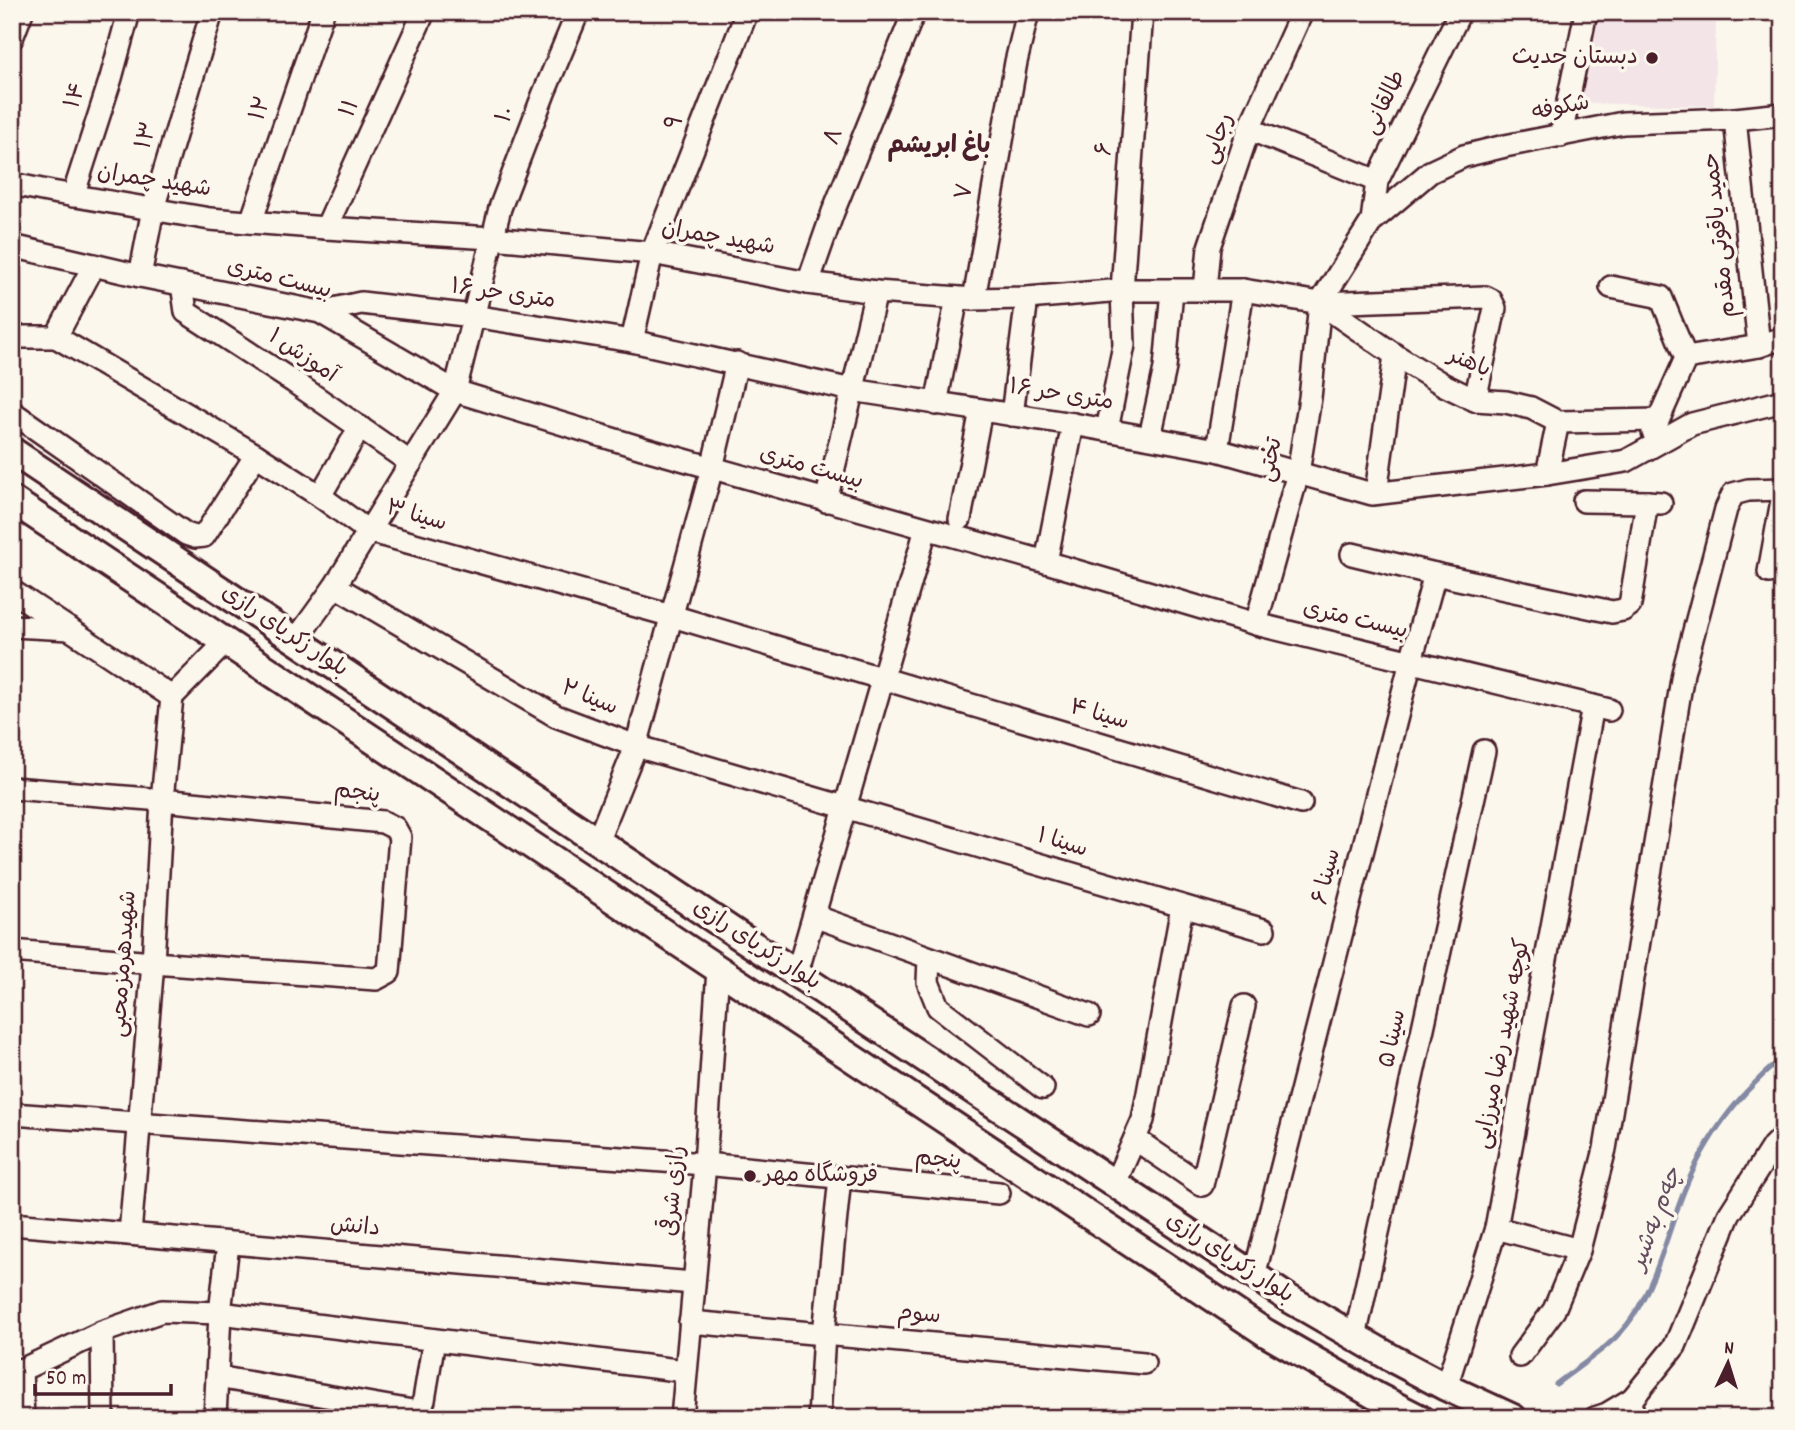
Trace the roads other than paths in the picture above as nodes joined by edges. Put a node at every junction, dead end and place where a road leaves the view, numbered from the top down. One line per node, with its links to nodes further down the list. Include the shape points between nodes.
1 (22, 12): 14 (street)
2 (129, 12): 21 (street, ۱۴)
3 (212, 12): 22 (street, ۱۳)
4 (323, 12): 24 (street, ۱۲)
5 (424, 12): 25 (street, ۱۱)
6 (578, 12): 26 (street, ۱۰)
7 (747, 12): 28 (street, ۹)
8 (914, 12): 31 (street, ۸)
9 (1028, 12): 40 (street, ۷)
10 (1142, 12): 34 (street, ۶)
11 (1302, 12): 17 (street, رجایی)
12 (1460, 12): 19 (street, طالقانی)
13 (1586, 12): 18 (street)
14 (12, 38)
15 (1783, 114): 16 (street, شکوفه)
16 (1735, 119): 18 (street, شکوفه, via 1623,123); 48 (street, حمید یاقوتی مقدم)
17 (1249, 128): 19 (street); 36 (street, رجایی, via 1209,247)
18 (1561, 136): 23 (street, شکوفه, via 1464,156 1430,172)
19 (1377, 181): 23 (street, طالقانی)
20 (12, 184): 21 (street, شهید چمران)
21 (73, 196): 22 (street, شهید چمران)
22 (153, 209): 24 (street, شهید چمران); 30 (street, ۱۳)
23 (1372, 221): 41 (street)
24 (251, 222): 25 (street, شهید چمران)
25 (326, 228): 26 (street, شهید چمران)
26 (492, 238): 28 (street, شهید چمران); 43 (street, ۱۰)
27 (12, 246): 29 (street, بیست متری)
28 (652, 253): 31 (street, شهید چمران); 47 (street, ۹)
29 (94, 265): 30 (street, بیست متری); 45 (street)
30 (141, 276): 32 (street, بیست متری)
31 (808, 282): 38 (street, شهید چمران)
32 (182, 284): 42 (street, بیست متری); 63 (street, آموزش ۱, via 186,312)
33 (1611, 287): 50 (street, via 1661,297)
34 (1122, 290): 35 (street, شهید چمران); 39 (street, شهید چمران); 64 (street, ۶, via 1124,345)
35 (1171, 290): 36 (street, شهید چمران); 65 (street, via 1165,368)
36 (1205, 290): 37 (street, شهید چمران)
37 (1243, 290): 41 (street, شهید چمران); 66 (street)
38 (876, 292): 40 (street, شهید چمران); 52 (street)
39 (1027, 298): 40 (street, شهید چمران); 59 (street)
40 (966, 299): 56 (street, ۷)
41 (1320, 303): 49 (street, باهنر); 54 (street, via 1491,300 1495,308); 72 (street, تختی)
42 (320, 312): 43 (street, ۱۶ متری حر, via 361,303); 53 (street, بیست متری)
43 (473, 316): 47 (street, ۱۶ متری حر); 53 (street, ۱۰)
44 (12, 337): 45 (street)
45 (56, 337): 69 (street, سینا ۳)
46 (1783, 338): 48 (street)
47 (632, 341): 51 (street, ۱۶ متری حر)
48 (1759, 346): 50 (street)
49 (1395, 355): 54 (street, باهنر); 75 (street)
50 (1686, 358): 60 (street)
51 (737, 363): 52 (street, ۱۶ متری حر); 71 (street)
52 (852, 390): 56 (street, ۱۶ متری حر); 79 (street)
53 (455, 391): 70 (street, ۱۰); 71 (street, بیست متری)
54 (1475, 400): 61 (street, باهنر, via 1531,408)
55 (1783, 401): 67 (street, ۱۶ متری حر, via 1692,424)
56 (936, 404): 57 (street, ۱۶ متری حر)
57 (981, 410): 59 (street, ۱۶ متری حر); 82 (street)
58 (12, 412): 81 (street)
59 (1012, 415): 62 (street, ۱۶ متری حر)
60 (1658, 420): 61 (street, باهنر); 67 (street)
61 (1558, 422): 73 (street)
62 (1073, 424): 64 (street, ۱۶ متری حر); 87 (street)
63 (360, 427): 70 (street, آموزش ۱); 77 (street)
64 (1107, 430): 65 (street, ۱۶ متری حر)
65 (1150, 437): 66 (street, ۱۶ متری حر)
66 (1217, 450): 72 (street, ۱۶ متری حر)
67 (1645, 450): 73 (street, ۱۶ متری حر, via 1626,461)
68 (12, 451): 85 (main road, بلوار زکریای رازی)
69 (256, 455): 77 (street, سینا ۳); 81 (street, via 204,536 186,534)
70 (411, 463): 84 (street, ۱۰)
71 (712, 468): 79 (street, بیست متری); 92 (street)
72 (1298, 473): 75 (street, ۱۶ متری حر); 93 (street, تختی)
73 (1547, 474): 75 (street, ۱۶ متری حر)
74 (1783, 489): 133 (street, via 1732,494 1726,509 1682,673 1605,1149)
75 (1376, 494)
76 (1783, 495): 88 (street)
77 (320, 496): 84 (street, سینا ۳)
78 (12, 500): 97 (main road, بلوار زکریای رازی)
79 (826, 500): 83 (street, بیست متری)
80 (1584, 501): 89 (street, via 1654,503 1630,605 1623,610 1612,612)
81 (163, 518): 85 (street)
82 (960, 519)
83 (926, 529): 87 (street, بیست متری); 99 (street)
84 (368, 531): 90 (street, ۱۰); 92 (street, سینا ۳)
85 (146, 540): 96 (main road, بلوار زکریای رازی)
86 (1352, 554): 89 (street)
87 (1046, 562): 93 (street, بیست متری)
88 (1769, 572)
89 (1434, 574): 98 (street, سینا ۶)
90 (335, 586): 96 (street, ۱۰); 102 (street, سینا ۲, via 556,716)
91 (12, 591): 95 (street)
92 (672, 616): 99 (street, سینا ۳); 102 (street)
93 (1256, 624): 98 (street, بیست متری)
94 (12, 626): 95 (street)
95 (70, 629): 100 (street)
96 (296, 640): 108 (main road, بلوار زکریای رازی)
97 (226, 642): 100 (street); 116 (main road, بلوار زکریای رازی)
98 (1410, 661): 101 (street, بیست متری); 134 (street, سینا ۶)
99 (882, 679): 106 (street, سینا ۴); 107 (street)
100 (172, 697): 105 (street, شهیدهرمزمحبی)
101 (1601, 708): 130 (street, کوچه شهید رضا میرزایی)
102 (636, 746): 107 (street, سینا ۲); 108 (street)
103 (1483, 751): 140 (street, سینا ۵)
104 (12, 788): 105 (street, پنجم)
105 (162, 800): 115 (street, شهیدهرمزمحبی); 115 (street, پنجم, via 383,822 400,836 390,972 384,976)
106 (1301, 803)
107 (846, 806): 109 (street, ۱ سینا); 110 (street)
108 (598, 840): 112 (main road, بلوار زکریای رازی)
109 (1182, 907): 111 (street, ۱ سینا); 124 (street, via 1143,1120)
110 (814, 916): 114 (street); 117 (street)
111 (1264, 930)
112 (741, 937): 116 (main road); 117 (main road, بلوار زکریای رازی)
113 (12, 951): 115 (street)
114 (929, 958): 119 (street); 120 (street, via 928,982 938,1007)
115 (152, 963): 122 (street, شهیدهرمزمحبی)
116 (718, 969): 125 (street, رازی شرقی); 155 (main road, بلوار زکریای رازی, via 1266,1333)
117 (797, 973): 127 (main road, بلوار زکریای رازی)
118 (1244, 1006): 124 (street, via 1202,1185)
119 (1089, 1015)
120 (1043, 1088)
121 (12, 1114): 122 (street, پنجم)
122 (140, 1124): 125 (street, پنجم); 131 (street, شهیدهرمزمحبی)
123 (1783, 1136): 148 (street, via 1729,1214 1675,1346)
124 (1135, 1139): 127 (street)
125 (705, 1164): 126 (street, پنجم); 135 (street, رازی شرقی)
126 (840, 1177): 128 (street, پنجم); 139 (street)
127 (1115, 1183): 134 (main road, بلوار زکریای رازی)
128 (999, 1193)
129 (12, 1224): 131 (street, دانش)
130 (1496, 1228): 133 (street); 147 (street, کوچه شهید رضا میرزایی)
131 (130, 1234): 132 (street, دانش)
132 (228, 1244): 135 (street, دانش); 136 (street)
133 (1578, 1250): 142 (street, via 1554,1310)
134 (1254, 1276): 140 (main road, بلوار زکریای رازی)
135 (693, 1283): 137 (street, رازی شرقی)
136 (220, 1313): 138 (street, via 162,1311); 141 (street); 146 (street)
137 (690, 1322): 139 (street, سوم); 145 (street, رازی شرقی)
138 (102, 1332): 144 (street); 151 (street)
139 (824, 1334): 143 (street, سوم); 154 (street)
140 (1355, 1337): 147 (main road, بلوار زکریای رازی)
141 (434, 1340): 145 (street); 149 (street, via 424,1400)
142 (1520, 1356)
143 (1144, 1363)
144 (16, 1370): 150 (street)
145 (685, 1371): 153 (street, رازی شرقی)
146 (217, 1377): 149 (street); 152 (street)
147 (1446, 1387): 156 (main road, بلوار زکریای رازی)
148 (1631, 1408): 157 (street)
149 (416, 1415)
150 (23, 1418)
151 (103, 1418)
152 (215, 1418)
153 (682, 1418)
154 (819, 1418)
155 (1419, 1418)
156 (1513, 1418)
157 (1595, 1418)

